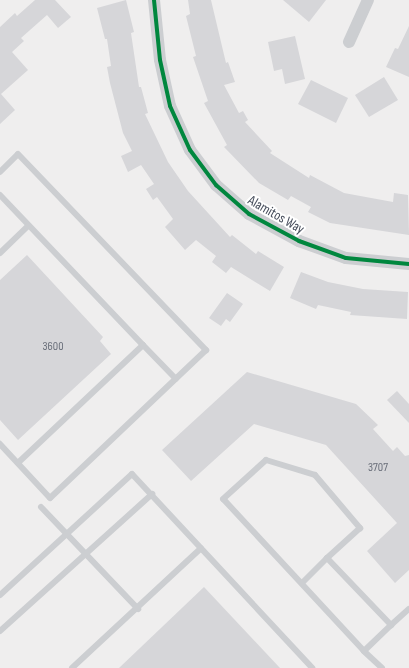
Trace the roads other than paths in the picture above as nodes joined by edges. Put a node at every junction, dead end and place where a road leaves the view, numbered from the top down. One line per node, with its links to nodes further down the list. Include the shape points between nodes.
1 (154, 0): 8 (street, Alamitos Way, via 160,60 170,106 190,150 216,185 249,214 298,241 346,258)
2 (368, 0): 3 (street)
3 (349, 42)
4 (0, 172): 10 (lane, via 18,154 206,350)
5 (0, 195): 6 (lane)
6 (28, 226): 7 (lane); 9 (lane)
7 (0, 253)
8 (409, 264)
9 (143, 345): 10 (lane); 12 (lane)
10 (176, 379): 12 (lane, via 50,498)
11 (0, 444): 12 (lane)
12 (18, 463)
13 (152, 494): 15 (lane, via 132,474); 16 (lane); 17 (lane)
14 (41, 507): 15 (lane)
15 (66, 535): 17 (lane); 20 (lane)
16 (201, 548): 21 (lane); 27 (lane)
17 (85, 554): 21 (lane); 24 (lane)
18 (327, 558): 19 (lane); 19 (lane, via 360,528 315,475 266,460 223,499); 23 (lane)
19 (302, 583): 25 (lane)
20 (0, 595)
21 (138, 608): 26 (lane)
22 (409, 609): 23 (lane)
23 (391, 625): 25 (lane)
24 (0, 631)
25 (364, 651): 28 (lane)
26 (72, 668)
27 (312, 668)
28 (382, 668)

